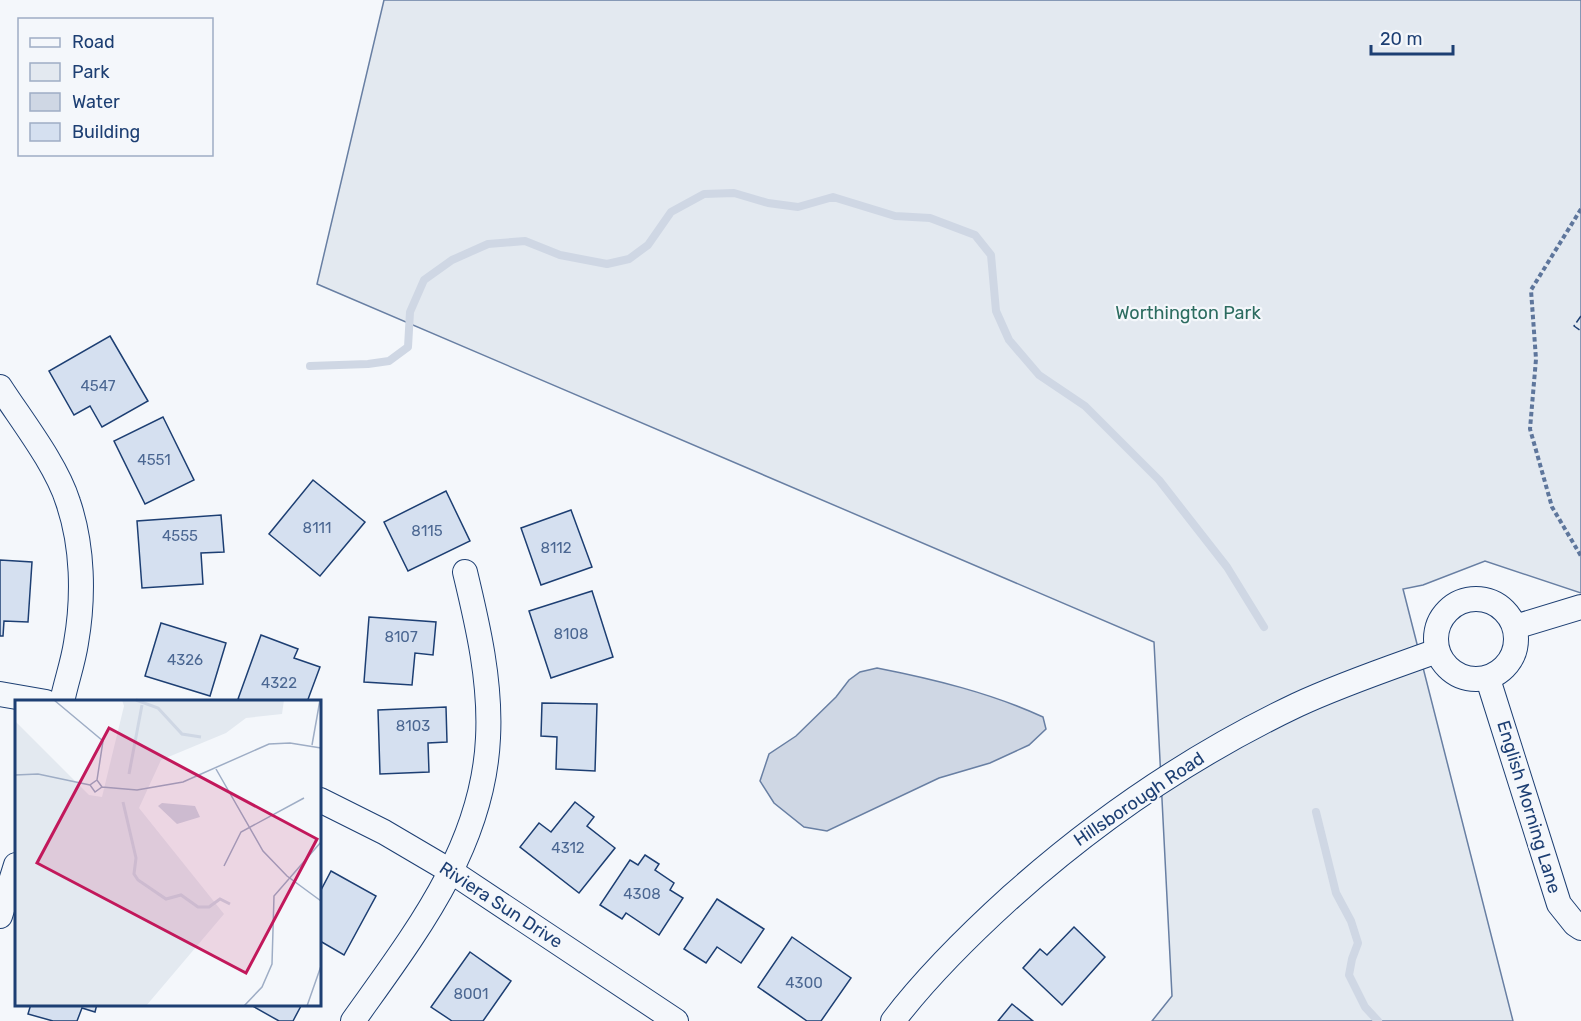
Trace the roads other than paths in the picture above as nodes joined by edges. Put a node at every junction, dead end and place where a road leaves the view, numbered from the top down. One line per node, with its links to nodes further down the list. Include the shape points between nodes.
1 (0, 387): 9 (street, via 45,455 68,501 79,548 81,593 76,643)
2 (465, 572): 12 (street, via 487,687 488,738 471,826)
3 (1581, 607): 4 (street)
4 (1515, 627): 5 (street, via 1507,612 1492,602 1477,598 1462,601 1447,611 1439,623 1435,636); 6 (street, via 1517,643 1511,661)
5 (1437, 651): 6 (street, via 1453,674 1469,680); 17 (street, Hillsborough Road, via 1298,705 1220,745 1139,795 1059,854 970,934)
6 (1488, 679): 14 (street, English Morning Lane, via 1559,904)
7 (0, 694): 8 (street)
8 (34, 700)
9 (62, 700)
10 (321, 800): 12 (street, Riviera Sun Drive)
11 (15, 868): 13 (street)
12 (452, 872): 15 (street, via 420,928); 16 (street, Riviera Sun Drive)
13 (0, 916)
14 (1581, 928)
15 (353, 1021)
16 (676, 1021)
17 (893, 1021)

